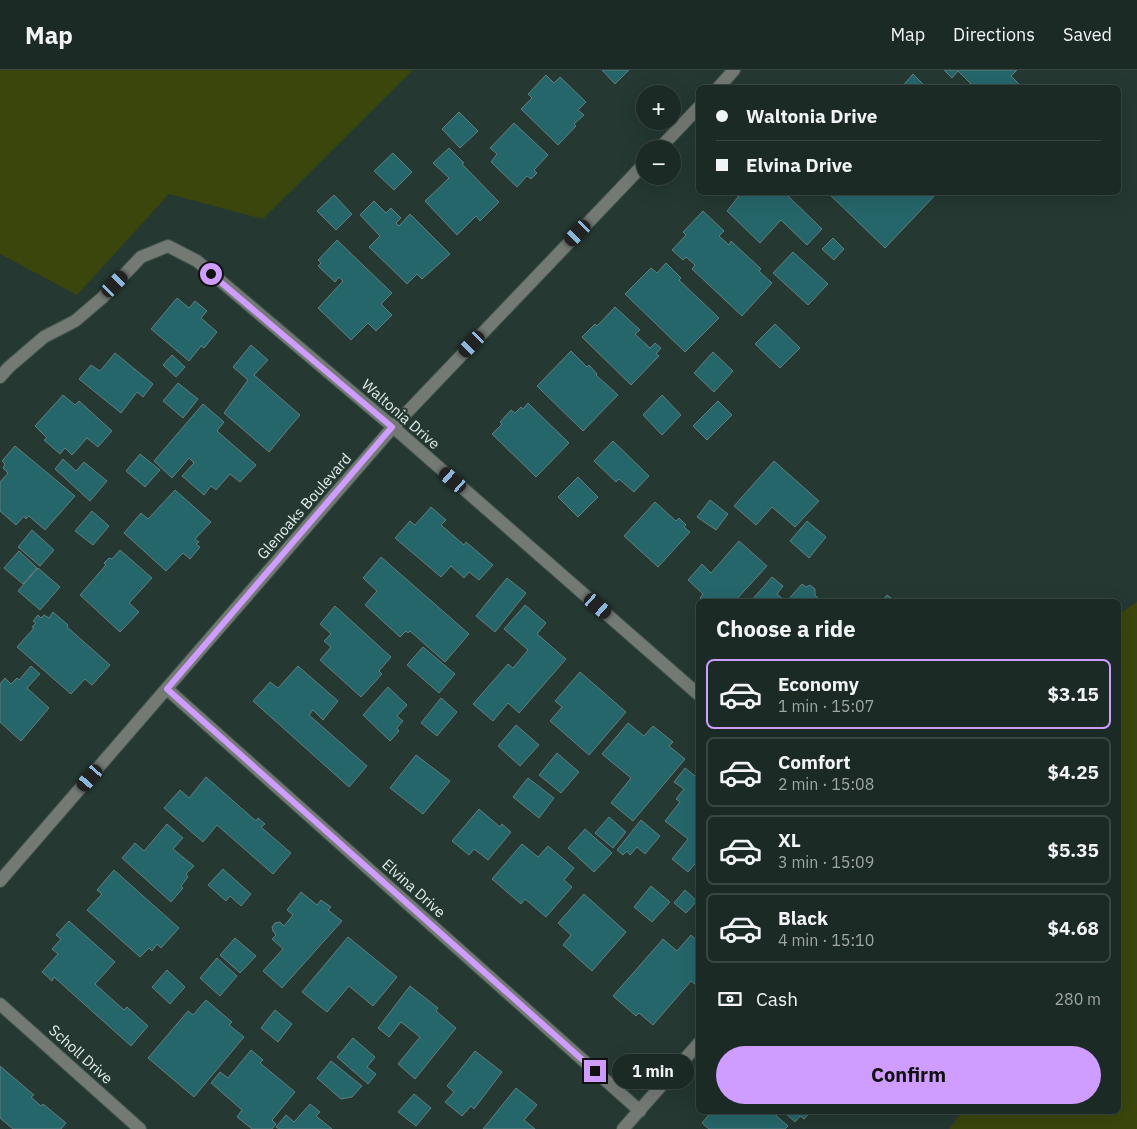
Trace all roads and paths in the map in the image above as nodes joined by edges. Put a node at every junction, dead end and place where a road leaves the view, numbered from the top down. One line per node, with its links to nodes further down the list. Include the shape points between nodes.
1 (734, 70): 2 (street)
2 (721, 85)
3 (696, 110): 4 (street)
4 (668, 140)
5 (636, 172): 7 (street, Glenoaks Boulevard)
6 (0, 377): 7 (street, Waltonia Drive, via 44,337 75,321 141,257 168,246 196,261)
7 (392, 427): 8 (street, Glenoaks Boulevard); 9 (street, Waltonia Drive)
8 (167, 689): 10 (street, Glenoaks Boulevard); 13 (street, Elvina Drive)
9 (696, 692)
10 (0, 881)
11 (0, 1004): 14 (street, Scholl Drive)
12 (696, 1046): 13 (street)
13 (640, 1111): 15 (street)
14 (140, 1129)
15 (623, 1129)

